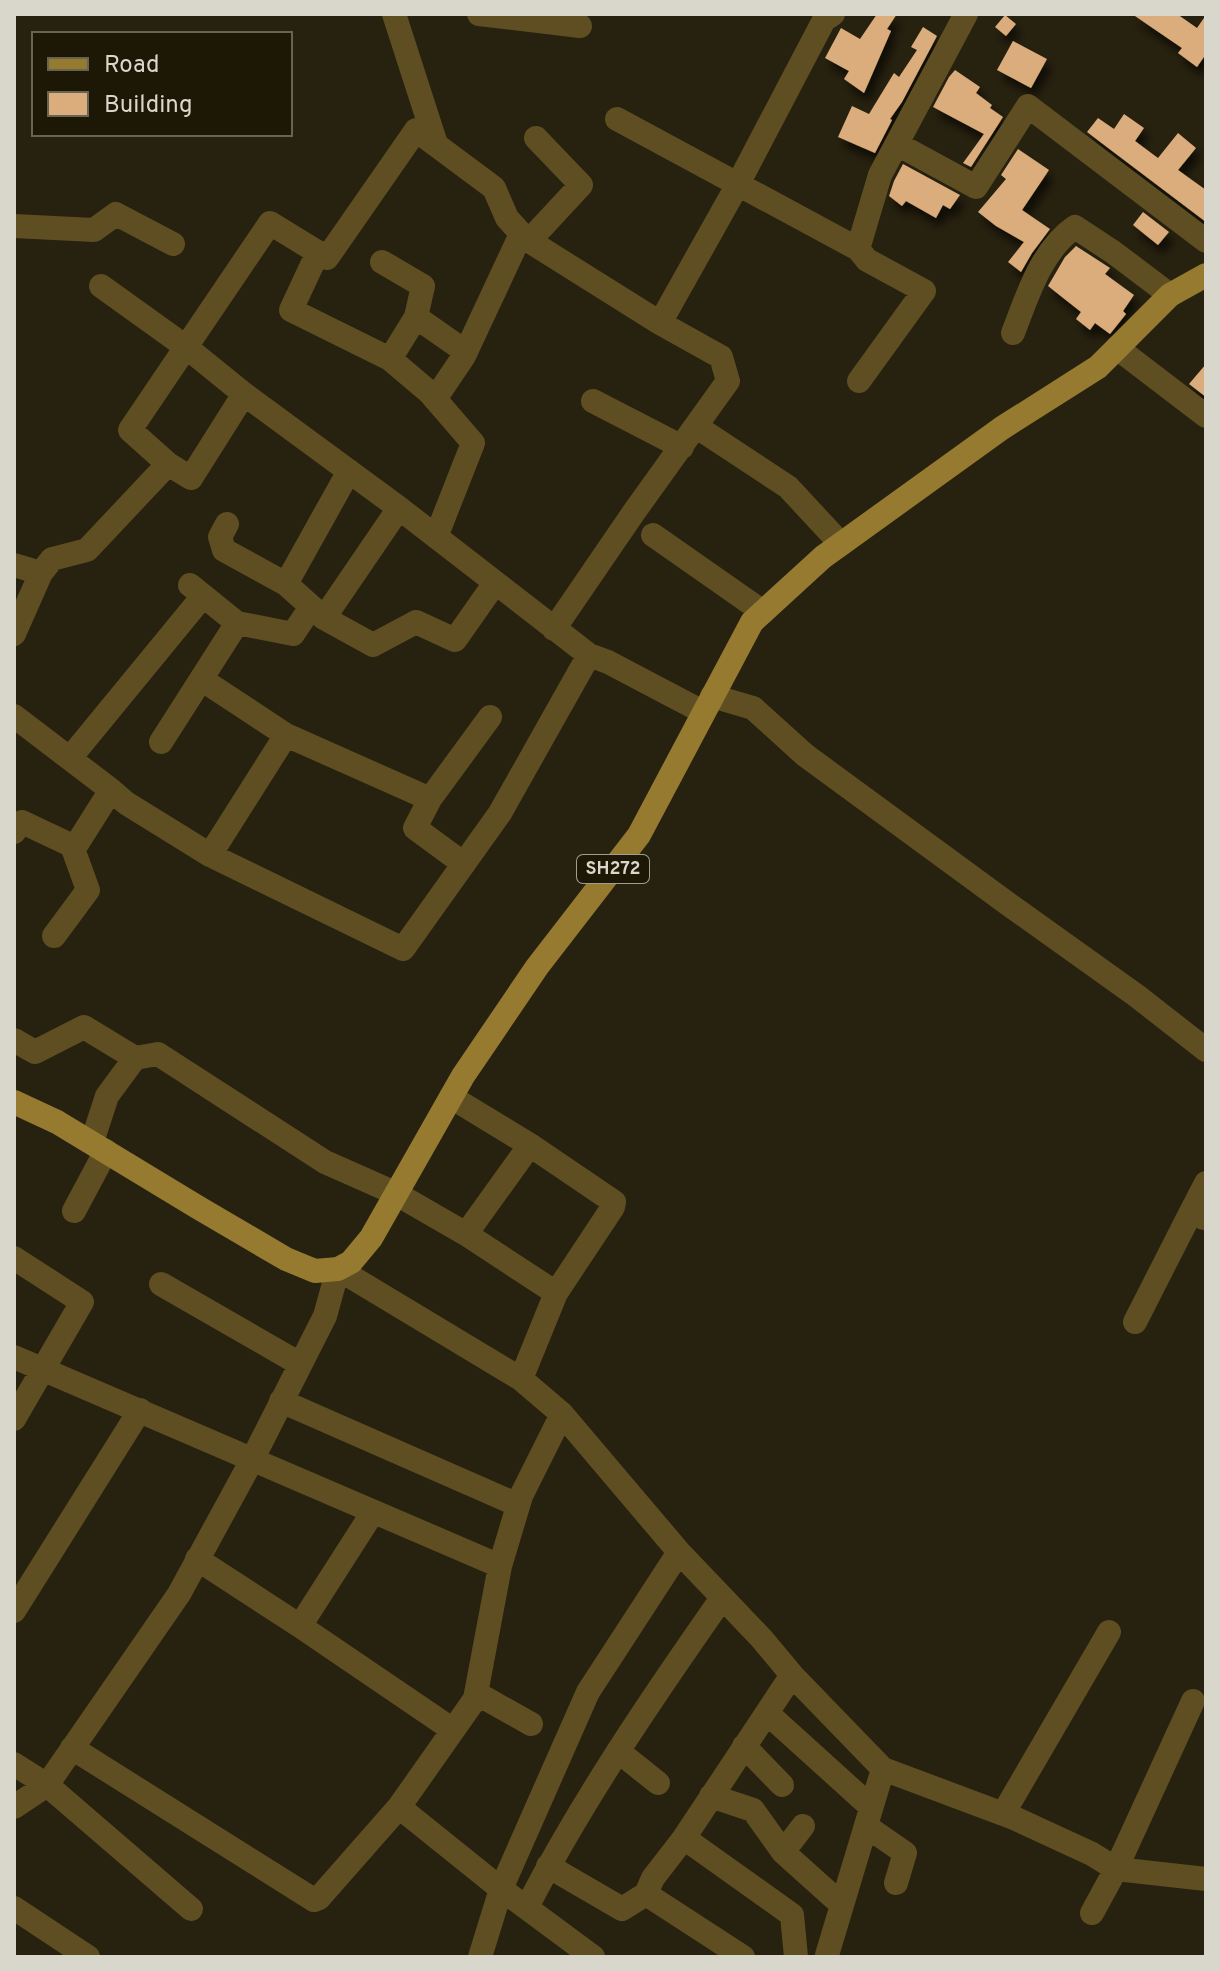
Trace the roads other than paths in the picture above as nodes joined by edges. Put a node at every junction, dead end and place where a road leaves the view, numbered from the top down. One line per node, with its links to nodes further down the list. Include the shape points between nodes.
1 (394, 14): 8 (street)
2 (479, 14): 5 (street)
3 (833, 14): 10 (street, via 824,20)
4 (966, 14): 9 (street)
5 (580, 26)
6 (617, 119): 10 (street)
7 (536, 138): 12 (street, via 581,185)
8 (436, 144): 12 (street, via 494,188 507,218); 16 (street, via 416,130 327,258)
9 (897, 144): 13 (street, via 976,187 1028,106); 15 (street, via 880,175)
10 (738, 184): 15 (street); 22 (street)
11 (14, 226): 14 (street, via 94,230 116,214)
12 (525, 237): 22 (street); 26 (street)
13 (1206, 241)
14 (173, 244)
15 (858, 249): 28 (street, via 867,260 924,291)
16 (318, 252): 24 (street, via 270,223); 27 (street, via 291,310)
17 (382, 262): 21 (street, via 423,286)
18 (1206, 275): 20 (main road, SH272)
19 (101, 286): 24 (street)
20 (1170, 295): 23 (street, via 1075,227 1049,254); 25 (main road, SH272)
21 (416, 317): 26 (street); 27 (street)
22 (660, 323): 33 (street, via 721,357 728,381)
23 (1013, 333)
24 (186, 347): 29 (street); 35 (street, via 130,430)
25 (1117, 348): 32 (street); 41 (main road, SH272, via 1098,367 1002,428)
26 (466, 352): 30 (street)
27 (390, 359): 30 (street)
28 (859, 381)
29 (244, 394): 35 (street, via 191,478); 36 (street)
30 (435, 399): 40 (street, via 473,443)
31 (593, 401): 34 (street)
32 (1206, 416)
33 (697, 427): 34 (street); 41 (street, via 788,487)
34 (682, 447): 49 (street)
35 (168, 464): 43 (street, via 87,550 52,559)
36 (349, 471): 37 (street); 45 (street)
37 (399, 508): 40 (street); 46 (street)
38 (227, 524): 45 (street, via 220,537 224,550)
39 (653, 535): 47 (street)
40 (436, 537): 44 (street)
41 (841, 544): 47 (main road, SH272)
42 (14, 565): 43 (street)
43 (41, 573): 50 (street)
44 (495, 583): 46 (street, via 455,640 416,622 373,645); 49 (street)
45 (286, 584): 46 (street)
46 (318, 612): 48 (street, via 293,634)
47 (763, 612): 53 (main road, SH272, via 752,622)
48 (237, 623): 52 (street); 58 (street, via 196,590)
49 (554, 629): 51 (street)
50 (14, 634)
51 (589, 655): 53 (street); 64 (street, via 500,813)
52 (201, 679): 56 (street); 57 (street)
53 (708, 704): 67 (street, via 753,708 805,755); 69 (main road, SH272, via 639,835 537,967)
54 (14, 716): 58 (street)
55 (490, 717): 60 (street)
56 (286, 735): 60 (street); 63 (street)
57 (161, 742)
58 (70, 758): 59 (street)
59 (111, 790): 62 (street); 63 (street)
60 (430, 799): 64 (street, via 415,828)
61 (14, 832): 62 (street, via 22,822)
62 (72, 846): 65 (street, via 88,890)
63 (210, 855): 64 (street, via 403,949)
64 (464, 864)
65 (54, 936)
66 (14, 1040): 68 (street, via 35,1052 84,1027)
67 (1203, 1042)
68 (135, 1058): 72 (street, via 107,1096); 74 (street, via 158,1054 325,1162)
69 (451, 1097): 71 (street); 74 (main road, SH272)
70 (14, 1102): 72 (main road)
71 (530, 1145): 77 (street); 81 (street, via 614,1202)
72 (99, 1146): 75 (street); 79 (main road, via 286,1259 315,1271)
73 (1206, 1183): 76 (street)
74 (395, 1193): 77 (street); 79 (main road, SH272, via 371,1238)
75 (74, 1211)
76 (1199, 1216): 82 (street)
77 (466, 1234): 81 (street)
78 (14, 1258): 85 (street, via 82,1302)
79 (338, 1269): 84 (street, via 325,1316); 86 (street)
80 (161, 1284): 84 (street)
81 (556, 1293): 86 (street)
82 (1135, 1322)
83 (14, 1357): 85 (street)
84 (300, 1364): 87 (street)
85 (44, 1370): 88 (street); 90 (street)
86 (521, 1379): 89 (street)
87 (281, 1401): 91 (street); 92 (street)
88 (140, 1410): 91 (street); 98 (street)
89 (562, 1414): 92 (street); 94 (street)
90 (14, 1419)
91 (252, 1460): 93 (street); 95 (street)
92 (518, 1505): 96 (street)
93 (373, 1512): 96 (street); 99 (street)
94 (679, 1552): 97 (street); 129 (street, via 588,1692)
95 (197, 1559): 99 (street); 109 (street, via 179,1594)
96 (500, 1566): 102 (street)
97 (722, 1598): 101 (street); 110 (street)
98 (14, 1611)
99 (300, 1626): 107 (street)
100 (1109, 1632): 120 (street)
101 (792, 1675): 104 (street); 105 (street)
102 (476, 1693): 106 (street); 107 (street)
103 (1193, 1701): 126 (street)
104 (767, 1713): 108 (street); 111 (street)
105 (834, 1718): 111 (street); 113 (street)
106 (531, 1724)
107 (453, 1730): 119 (street)
108 (744, 1746): 116 (street); 117 (street)
109 (72, 1748): 115 (street); 119 (street, via 314,1900)
110 (618, 1751): 114 (street); 125 (street)
111 (811, 1752): 121 (street)
112 (14, 1764): 115 (street)
113 (883, 1769): 120 (street); 121 (street)
114 (658, 1783)
115 (47, 1785): 118 (street); 134 (street)
116 (782, 1785)
117 (711, 1796): 123 (street); 124 (street, via 753,1810)
118 (14, 1807)
119 (399, 1807): 129 (street)
120 (1003, 1814): 126 (street)
121 (869, 1817): 128 (street, via 905,1853); 131 (street)
122 (803, 1826): 124 (street)
123 (684, 1838): 130 (street); 141 (street, via 792,1915)
124 (783, 1852): 131 (street)
125 (548, 1866): 130 (street, via 622,1909); 132 (street)
126 (1116, 1869): 127 (street); 135 (street)
127 (1206, 1879)
128 (896, 1883)
129 (501, 1889): 132 (street); 139 (street)
130 (646, 1894): 140 (street)
131 (842, 1905): 137 (street)
132 (527, 1907): 136 (street)
133 (14, 1908): 138 (street)
134 (191, 1909)
135 (1092, 1913)
136 (579, 1952)
137 (825, 1956)
138 (88, 1957)
139 (480, 1957)
140 (743, 1957)
141 (796, 1957)

